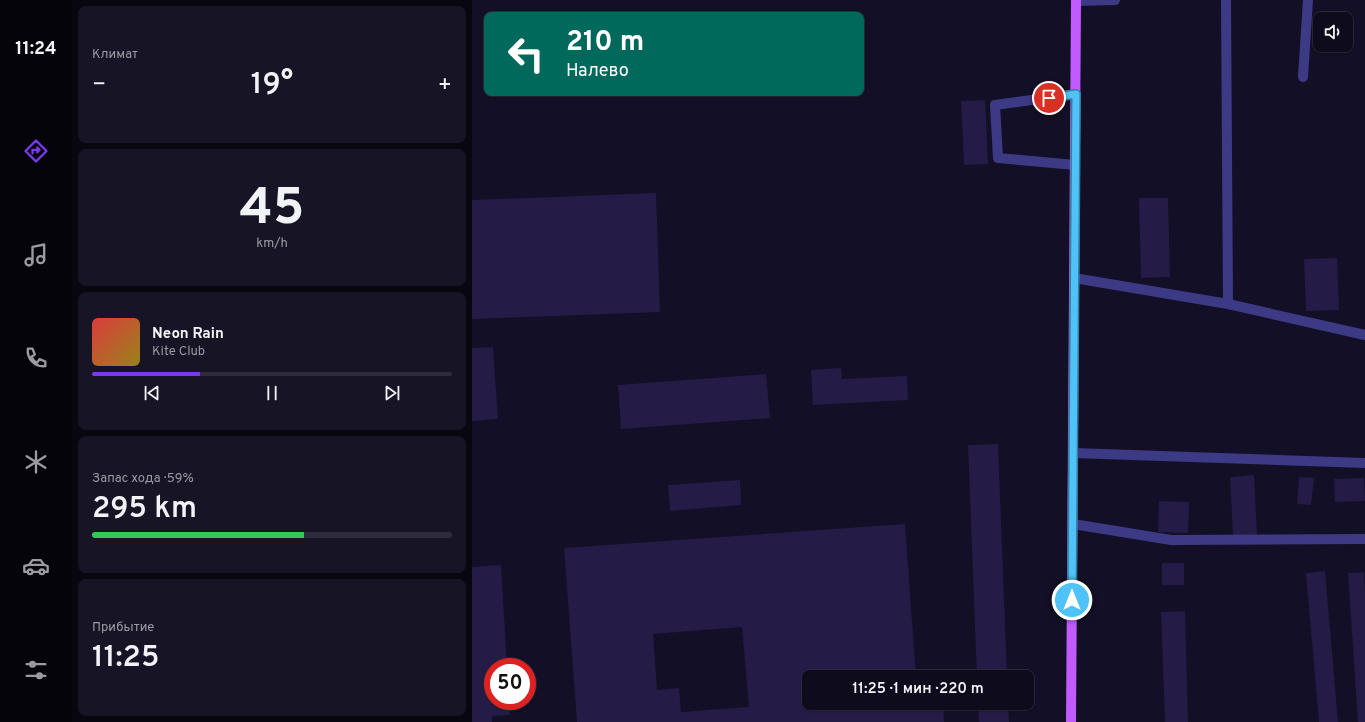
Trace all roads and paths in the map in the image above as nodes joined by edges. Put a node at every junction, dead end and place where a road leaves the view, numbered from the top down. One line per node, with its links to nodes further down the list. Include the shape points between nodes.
1 (1115, 0): 4 (street)
2 (1226, 0): 9 (street)
3 (1308, 0): 5 (street)
4 (1076, 1): 6 (main road)
5 (1303, 77)
6 (1076, 94): 7 (main road); 7 (street, via 995,105 998,158)
7 (1075, 165): 8 (main road)
8 (1074, 278): 9 (street); 11 (main road)
9 (1228, 304): 10 (street)
10 (1365, 335)
11 (1073, 453): 12 (street); 13 (main road)
12 (1365, 463)
13 (1073, 524): 14 (street, via 1171,540); 15 (main road)
14 (1365, 539)
15 (1071, 722)

